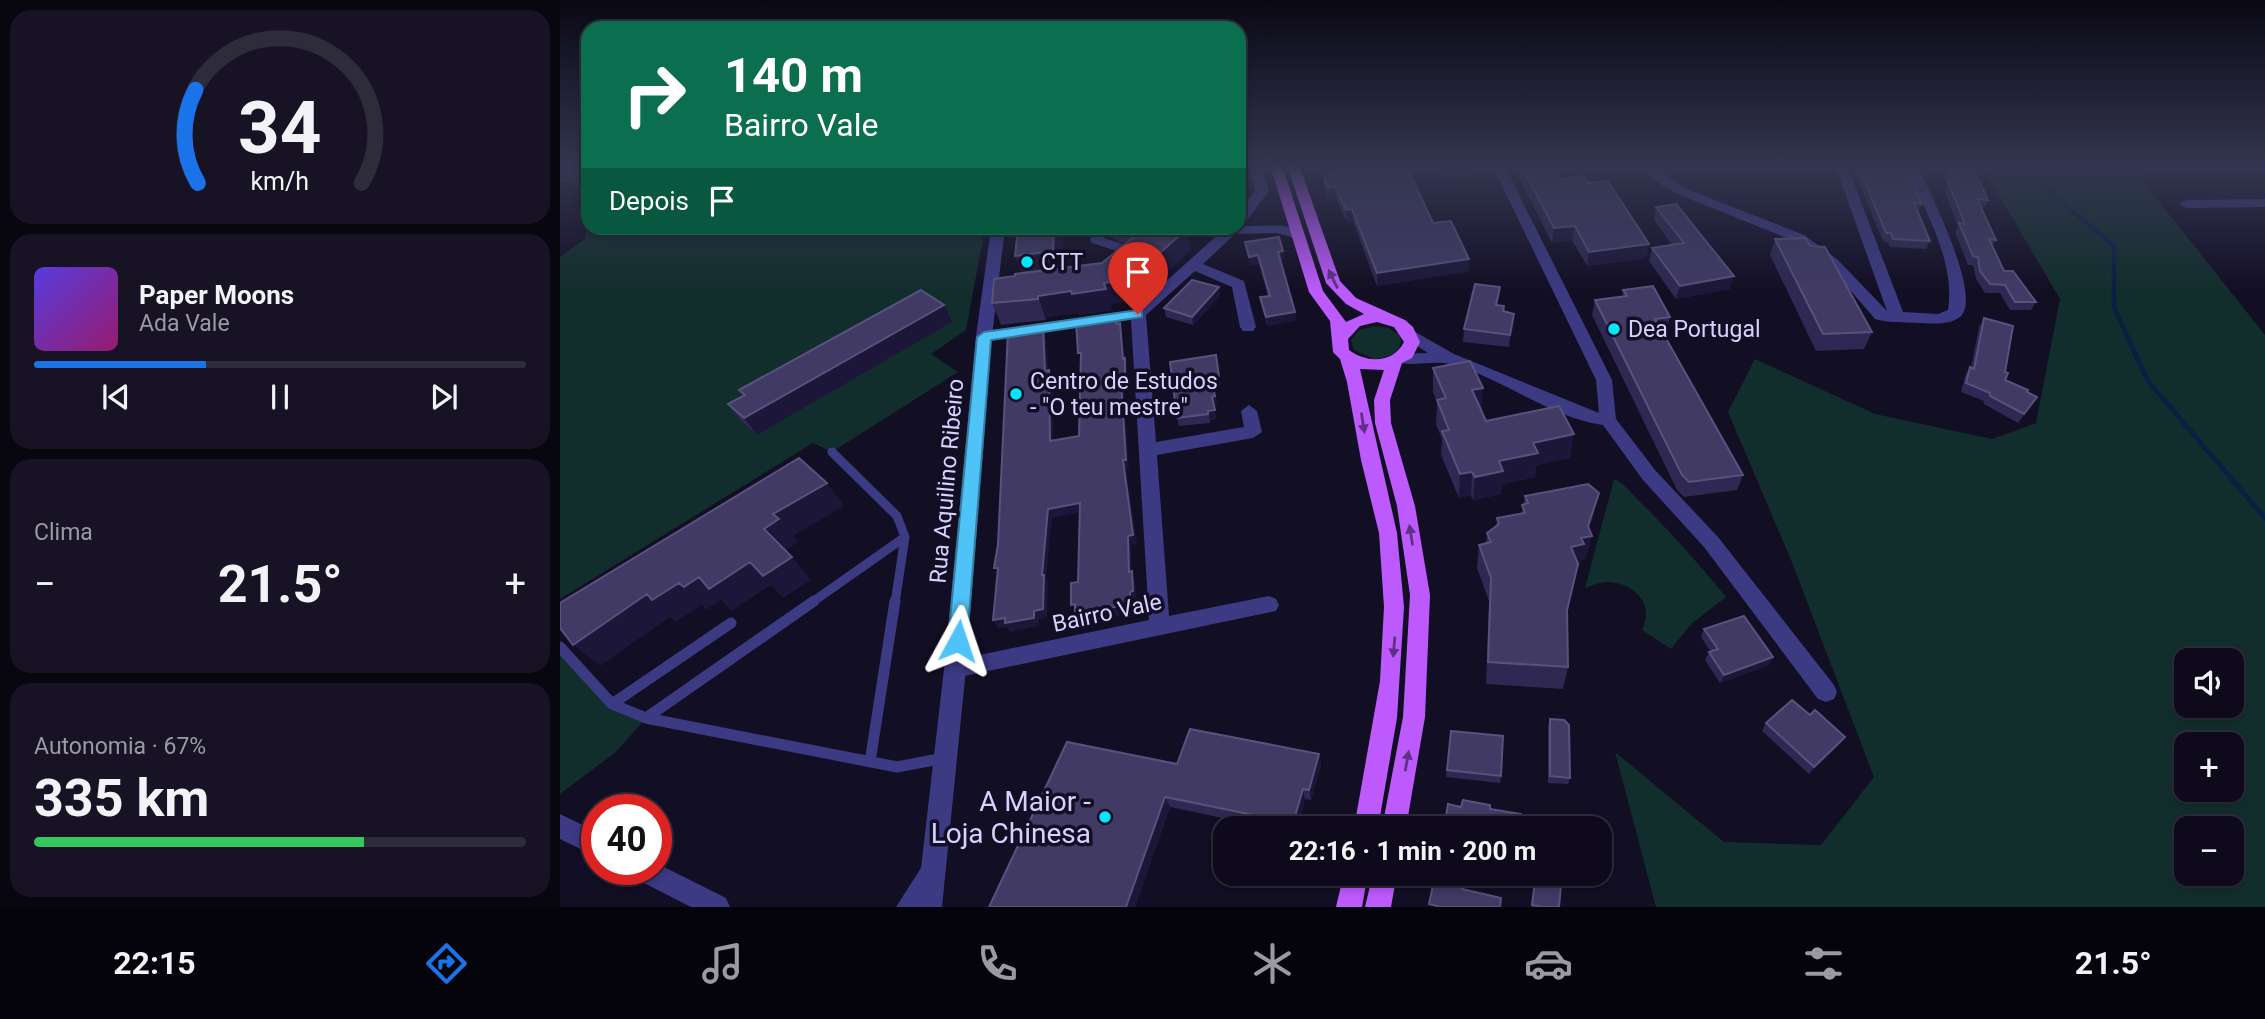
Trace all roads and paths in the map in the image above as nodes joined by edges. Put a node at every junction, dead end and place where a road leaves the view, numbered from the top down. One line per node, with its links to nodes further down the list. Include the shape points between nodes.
1 (1290, 207): 7 (main road)
2 (1307, 207): 18 (main road, one-way to 2, via 1352,301 1333,283)
3 (1520, 207): 26 (street, via 1604,380)
4 (1716, 207): 17 (street, via 1798,238 1845,274 1880,316)
5 (1857, 207): 17 (street)
6 (1929, 207): 17 (street, via 1956,280 1958,305 1955,313 1940,320)
7 (1292, 214): 9 (street); 13 (main road)
8 (1246, 226): 9 (street)
9 (1269, 227): 13 (street)
10 (998, 235): 21 (street, Rua Aquilino Ribeiro, via 997,291)
11 (1098, 235): 15 (street, via 1097,240 1127,250 1126,258)
12 (1222, 235): 14 (street)
13 (1298, 235): 22 (main road, via 1316,292 1338,320)
14 (1193, 265): 16 (street); 19 (street, via 1239,284)
15 (1107, 273)
16 (1138, 314): 21 (street); 27 (street)
17 (1897, 317)
18 (1386, 318): 20 (main road); 22 (main road, via 1347,326)
19 (1248, 327)
20 (1410, 334): 23 (street); 24 (main road, via 1409,350)
21 (984, 337): 34 (street, Rua Aquilino Ribeiro)
22 (1343, 348): 24 (main road, via 1374,366); 40 (main road, one-way to 40, via 1356,379 1369,458 1388,531 1395,610 1392,675)
23 (1448, 358): 24 (street); 26 (street, via 1588,417)
24 (1398, 360): 41 (main road, one-way to 24, via 1414,717 1420,595 1406,506 1383,423 1382,400)
25 (1249, 411): 27 (street, via 1253,432)
26 (1608, 420): 35 (street, via 1657,485 1711,542)
27 (1147, 450): 32 (street)
28 (832, 452): 29 (lane, via 897,516)
29 (905, 537): 37 (lane); 39 (lane)
30 (1269, 605): 32 (street, Bairro Vale)
31 (731, 623): 36 (lane)
32 (1160, 627): 34 (street, Bairro Vale)
33 (560, 647): 36 (lane)
34 (955, 669): 38 (street, Rua Aquilino Ribeiro)
35 (1826, 692)
36 (612, 705): 37 (lane)
37 (646, 718): 39 (lane)
38 (946, 758): 39 (lane, via 897,767); 44 (street, Rua Aquilino Ribeiro)
39 (870, 762)
40 (1369, 816)
41 (1396, 816)
42 (560, 826): 43 (street)
43 (581, 837)
44 (932, 871): 49 (street); 50 (street, Rua Aquilino Ribeiro)
45 (672, 884): 48 (street)
46 (1353, 886): 51 (main road)
47 (1382, 886): 52 (main road)
48 (717, 907)
49 (909, 907)
50 (929, 907)
51 (1349, 907)
52 (1378, 907)

